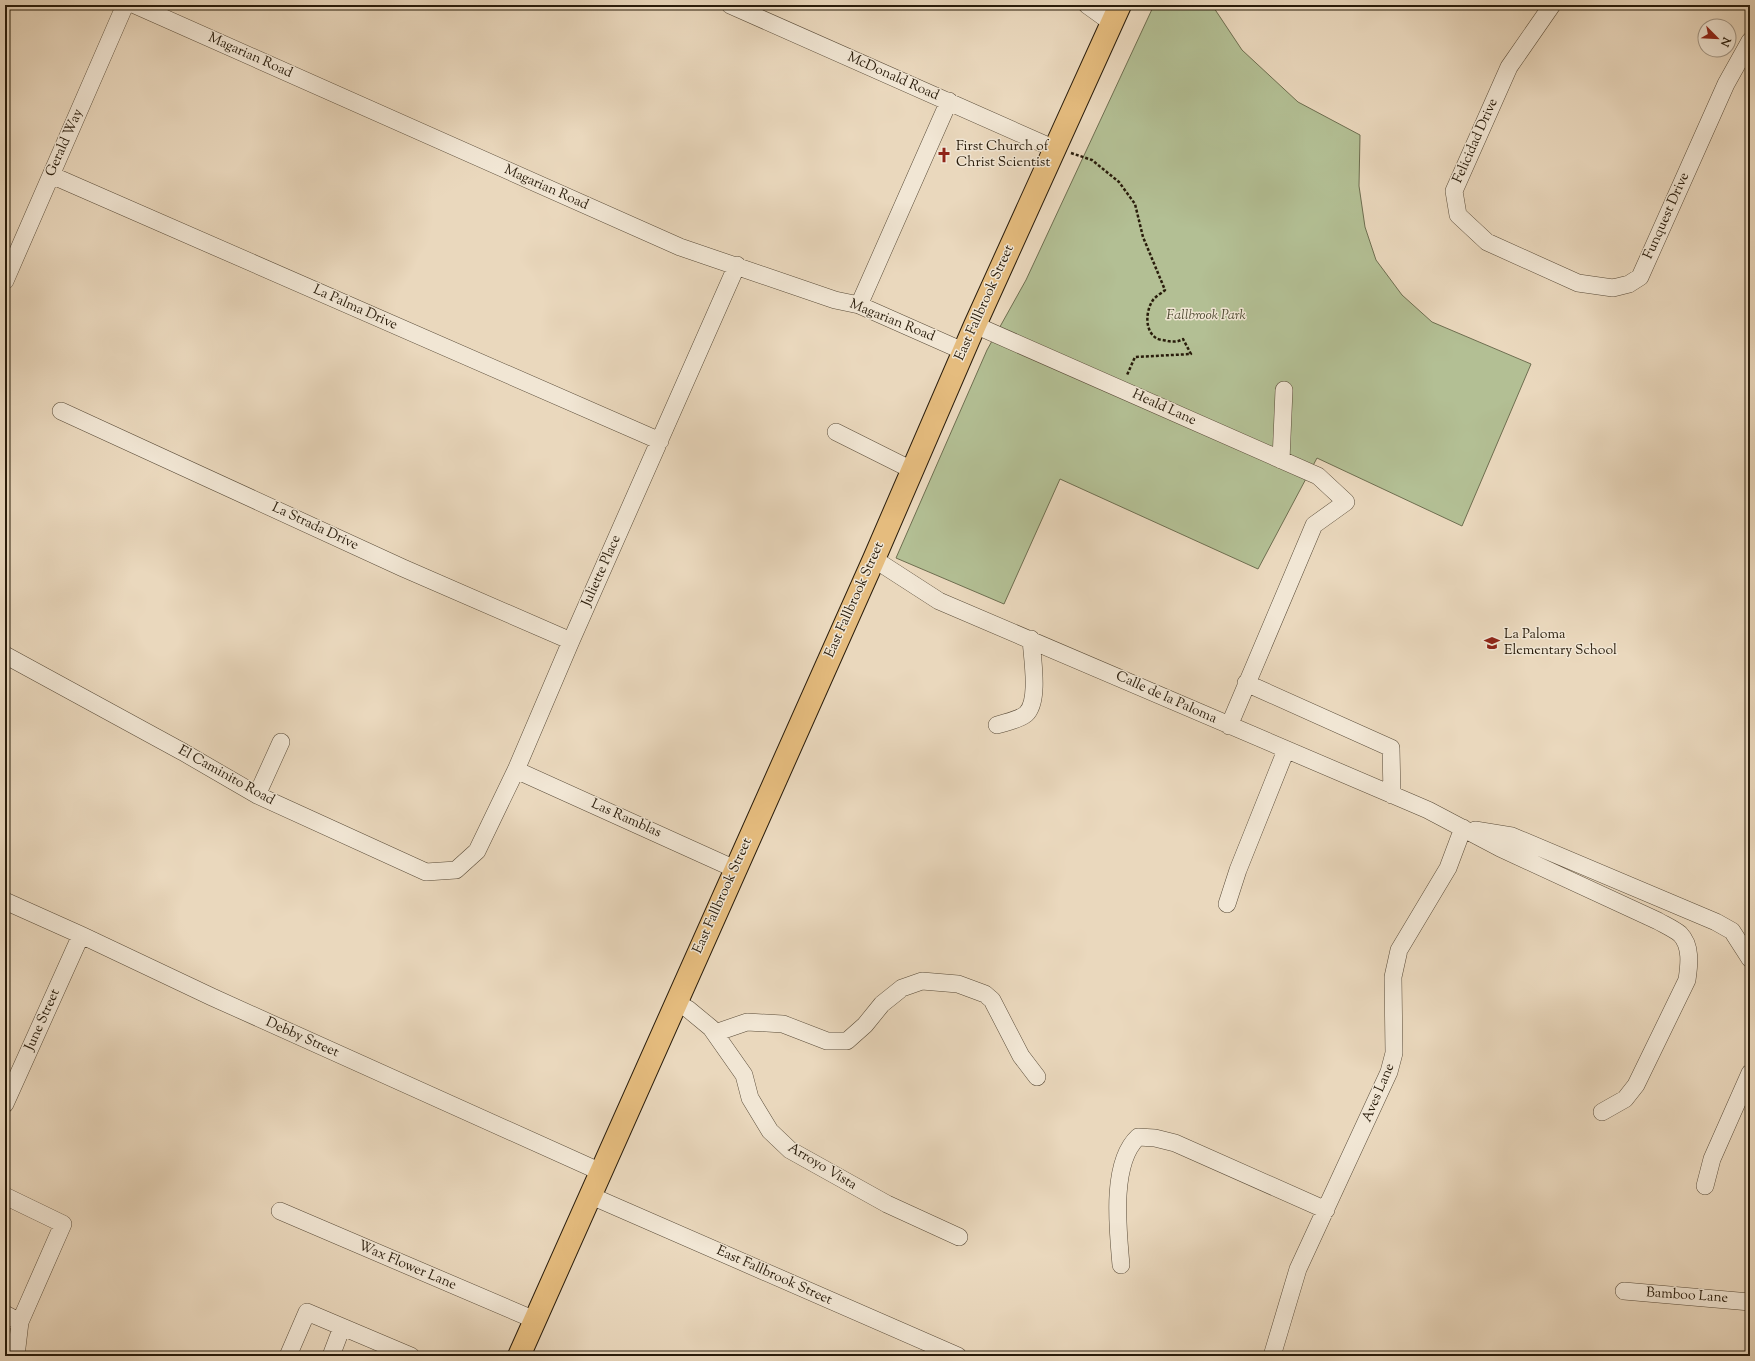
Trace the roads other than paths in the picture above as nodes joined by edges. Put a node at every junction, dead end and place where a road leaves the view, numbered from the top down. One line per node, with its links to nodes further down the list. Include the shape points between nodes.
1 (125, 5): 10 (street, Gerald Way)
2 (136, 5): 12 (street, Magarian Road, via 680,247)
3 (730, 5): 8 (street, McDonald Road)
4 (1087, 5): 6 (street)
5 (1552, 5): 11 (street, Felicidad Drive, via 1509,67 1454,191 1458,215 1487,242)
6 (1116, 14): 9 (main road, East Fallbrook Street)
7 (1750, 41): 11 (street, Funquest Drive, via 1726,84 1640,277 1629,284 1613,288 1578,283)
8 (949, 102): 9 (street, McDonald Road); 14 (street)
9 (1055, 149): 15 (main road, East Fallbrook Street)
10 (51, 175): 13 (street, Gerald Way); 20 (street, La Palma Drive)
11 (1521, 258)
12 (737, 266): 14 (street, Magarian Road, via 835,300); 20 (street, Juliette Place)
13 (5, 281)
14 (859, 305): 16 (street, Magarian Road)
15 (975, 325): 16 (main road, East Fallbrook Street); 21 (street, Heald Lane)
16 (963, 351): 22 (main road, East Fallbrook Street)
17 (1284, 390): 21 (street)
18 (61, 411): 25 (street, La Strada Drive, via 404,568)
19 (836, 432): 22 (street)
20 (660, 441): 25 (street, Juliette Place)
21 (1281, 460): 27 (street, Heald Lane, via 1318,476 1346,502 1314,525)
22 (912, 470): 23 (main road, East Fallbrook Street)
23 (874, 559): 24 (street, Calle de la Paloma, via 939,600); 36 (main road, East Fallbrook Street)
24 (1031, 640): 28 (street, via 1035,686 1031,705 1023,716); 29 (street, Calle de la Paloma)
25 (571, 641): 32 (street, Juliette Place)
26 (5, 655): 33 (street, El Caminito Road)
27 (1246, 683): 29 (street); 34 (street, via 1391,748)
28 (997, 725)
29 (1229, 726): 31 (street, Calle de la Paloma)
30 (281, 742): 33 (street)
31 (1286, 750): 34 (street, Calle de la Paloma); 39 (street)
32 (516, 770): 36 (street, Las Ramblas); 37 (street, Juliette Place, via 477,851)
33 (256, 795): 37 (street, El Caminito Road, via 426,872)
34 (1392, 795): 35 (street, Calle de la Paloma)
35 (1463, 828): 41 (street, via 1512,836 1716,922 1732,931); 47 (street, Calle de la Paloma, via 1500,848 1658,921 1680,934 1687,946 1687,980 1636,1085 1625,1099); 52 (street, Aves Lane, via 1448,868 1399,950 1393,977 1394,1053 1391,1066)
36 (735, 869): 42 (main road, East Fallbrook Street)
37 (456, 870)
38 (5, 901): 40 (street, Debby Street)
39 (1227, 904)
40 (82, 936): 46 (street, June Street); 48 (street, Debby Street, via 219,1001)
41 (1750, 959)
42 (676, 1003): 43 (street, Arroyo Vista, via 688,1008); 48 (main road, East Fallbrook Street)
43 (715, 1033): 45 (street, via 754,1022 783,1024 827,1041 846,1041 865,1025 882,1004 902,988 922,981 958,984 985,994 992,1000 1020,1056); 54 (street, Arroyo Vista, via 744,1075 750,1098 770,1131 790,1150 887,1204)
44 (1750, 1073): 49 (street, via 1712,1159)
45 (1037, 1077)
46 (5, 1104)
47 (1602, 1112)
48 (601, 1172): 50 (main road, East Fallbrook Street)
49 (1705, 1186)
50 (589, 1195): 59 (main road, East Fallbrook Street); 67 (street, East Fallbrook Street)
51 (5, 1196): 60 (street, via 63,1224)
52 (1326, 1210): 55 (street, via 1175,1143 1138,1137 1130,1144 1119,1190 1117,1219); 68 (street, Aves Lane, via 1298,1270)
53 (280, 1211): 59 (street, Wax Flower Lane)
54 (959, 1236)
55 (1121, 1265)
56 (1624, 1291): 57 (street, Bamboo Lane)
57 (1750, 1302)
58 (5, 1314): 60 (street)
59 (535, 1320): 66 (main road, East Fallbrook Street)
60 (20, 1322): 63 (street)
61 (342, 1326): 62 (street); 64 (street, via 307,1312); 65 (street)
62 (403, 1354)
63 (16, 1356)
64 (288, 1356)
65 (331, 1356)
66 (519, 1356)
67 (958, 1356)
68 (1272, 1356)

